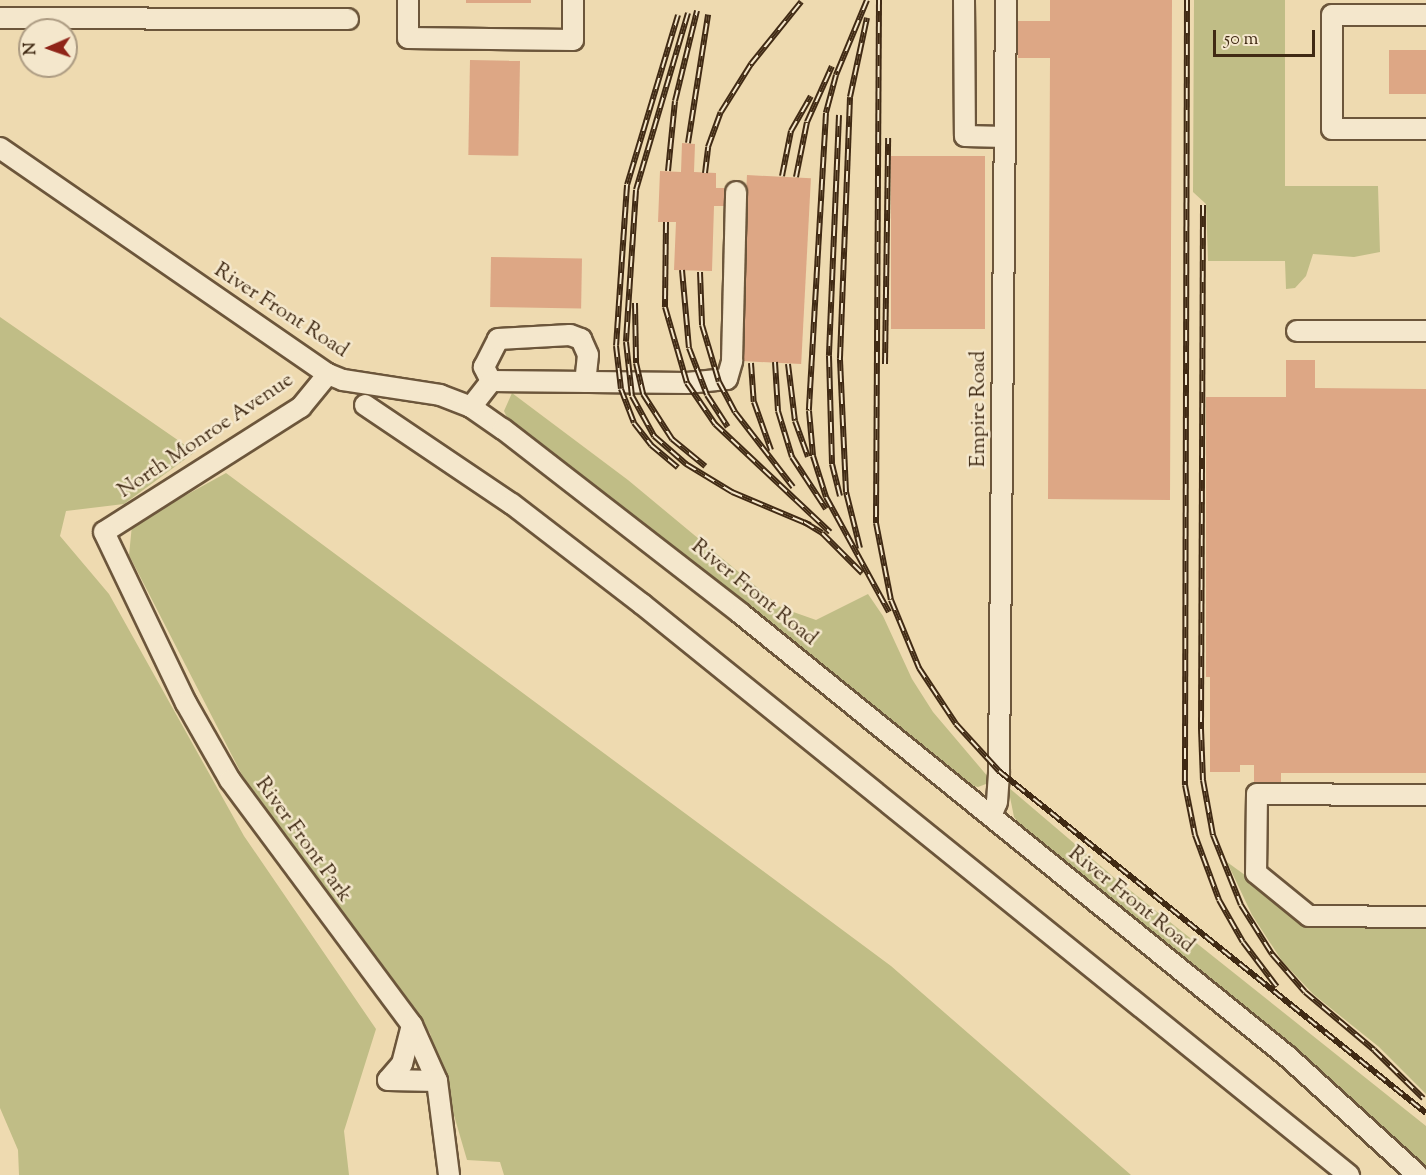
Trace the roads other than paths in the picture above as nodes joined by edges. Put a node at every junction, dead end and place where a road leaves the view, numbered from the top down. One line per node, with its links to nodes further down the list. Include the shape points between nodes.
1 (408, 0): 2 (street, via 408,38 573,40)
2 (573, 0)
3 (964, 0): 9 (street, via 964,136)
4 (1006, 0): 9 (street, Empire Road)
5 (1426, 15): 8 (street, via 1332,15 1332,129)
6 (0, 18): 7 (street)
7 (348, 19)
8 (1426, 129)
9 (1005, 137): 21 (street, Empire Road, via 999,771 998,802)
10 (0, 148): 14 (street, River Front Road)
11 (736, 192): 16 (street, via 732,361 727,379 687,383)
12 (1297, 331): 13 (street)
13 (1426, 331)
14 (328, 374): 18 (street, River Front Road, via 351,382 440,395); 19 (street, North Monroe Avenue, via 301,407)
15 (491, 381): 16 (street); 16 (street, via 484,367 498,339 570,335 581,339 588,355); 18 (street)
16 (585, 382)
17 (365, 405): 26 (street, via 512,504 642,604)
18 (471, 407): 21 (street, River Front Road, via 652,542)
19 (104, 532): 23 (street, River Front Park, via 186,703 230,780)
20 (1426, 795): 22 (street, via 1257,794 1256,873 1310,916)
21 (991, 816): 27 (street, River Front Road, via 1287,1056)
22 (1426, 917)
23 (412, 1026): 24 (street, River Front Park); 24 (street, via 402,1064 388,1080)
24 (437, 1081): 25 (street, River Front Park)
25 (449, 1175)
26 (1349, 1175)
27 (1418, 1175)

